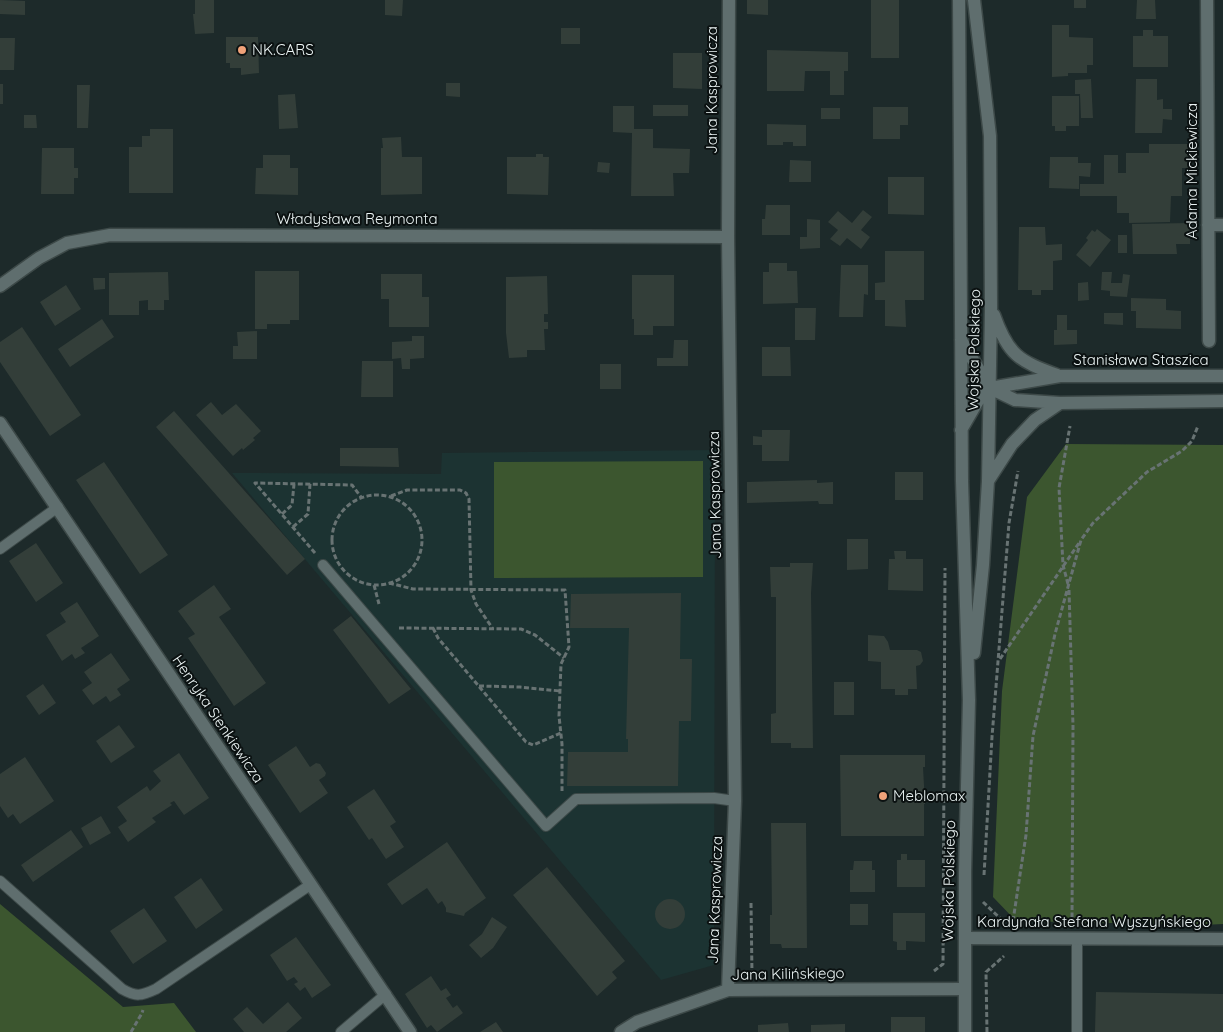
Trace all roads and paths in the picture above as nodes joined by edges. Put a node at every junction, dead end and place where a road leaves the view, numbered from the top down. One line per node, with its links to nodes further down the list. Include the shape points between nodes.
1 (729, 0): 7 (street, Jana Kasprowicza)
2 (959, 0): 10 (street, Wojska Polskiego)
3 (974, 0): 9 (street, Wojska Polskiego, via 990,136)
4 (1207, 0): 5 (street, Adama Mickiewicza)
5 (1208, 225): 6 (street); 11 (street, Adama Mickiewicza)
6 (1223, 225)
7 (728, 237): 8 (street, Władysława Reymonta, via 110,235 67,243); 50 (street, Jana Kasprowicza)
8 (0, 286)
9 (991, 308): 12 (street, via 1002,337 1011,350 1022,360); 14 (street, Wojska Polskiego)
10 (960, 338): 14 (street); 20 (street, Wojska Polskiego)
11 (1209, 341)
12 (1060, 376): 13 (street, Stanisława Staszica); 14 (street)
13 (1223, 376)
14 (990, 388): 16 (street, via 1015,400); 20 (street, via 979,399); 22 (street, Wojska Polskiego)
15 (1223, 401): 16 (street)
16 (1060, 403): 22 (street, via 1035,420 1012,444)
17 (0, 423): 27 (street, Henryka Sienkiewicza)
18 (1070, 426): 36 (path, via 1060,488)
19 (1198, 426): 30 (path, via 1192,441 1182,452 1147,472 1093,523)
20 (961, 431): 47 (street, Wojska Polskiego)
21 (1018, 471): 44 (path, via 1009,523)
22 (988, 481): 47 (street, Wojska Polskiego)
23 (294, 484): 24 (path); 28 (path, via 292,505); 28 (path, via 255,483)
24 (310, 484): 26 (path, via 352,485); 29 (path, via 308,514)
25 (390, 496): 26 (path, via 375,494); 37 (path, via 414,512 422,540 420,554 413,567); 39 (path, via 407,490 460,490 466,493 469,499)
26 (361, 497): 33 (path, via 338,517 333,531)
27 (58, 508): 31 (lane); 53 (street, Henryka Sienkiewicza)
28 (282, 514): 29 (path)
29 (293, 527): 34 (path, via 317,554)
30 (1081, 540): 36 (path); 38 (path)
31 (0, 549)
32 (326, 549): 33 (path)
33 (333, 550): 37 (path, via 346,573 359,581 374,585)
34 (321, 552)
35 (323, 565): 49 (lane, via 546,826)
36 (1063, 565): 38 (path); 44 (path)
37 (389, 583): 39 (path, via 413,589)
38 (1068, 585): 55 (path, via 1033,736 1026,835 1012,922); 58 (path, via 1073,726 1071,896 1072,922)
39 (471, 590): 42 (path, via 476,604); 43 (path, via 565,590 569,647)
40 (393, 628): 41 (path)
41 (433, 628): 42 (path); 45 (path)
42 (493, 629): 43 (path, via 528,631)
43 (564, 658): 46 (path)
44 (999, 660): 51 (path)
45 (479, 686): 46 (path); 48 (path, via 526,742 533,745)
46 (560, 691): 48 (path)
47 (969, 700): 57 (street, Wojska Polskiego)
48 (561, 733): 49 (path, via 562,790)
49 (576, 799): 50 (lane, via 714,798)
50 (735, 801): 62 (street, Jana Kasprowicza)
51 (984, 879)
52 (0, 881): 64 (lane, via 122,989 132,995)
53 (310, 885): 63 (street, Henryka Sienkiewicza); 64 (lane)
54 (983, 895): 55 (path, via 983,903)
55 (1005, 922): 56 (path)
56 (1005, 928)
57 (965, 938): 58 (street, Kardynała Stefana Wyszyńskiego); 61 (street, Wojska Polskiego)
58 (1077, 939): 59 (street, Kardynała Stefana Wyszyńskiego); 71 (lane)
59 (1223, 939)
60 (1006, 954): 70 (path, via 986,972)
61 (964, 989): 62 (street, Jana Kilińskiego); 69 (street, Wojska Polskiego)
62 (728, 990): 68 (street, Jana Kilińskiego, via 637,1022)
63 (386, 994): 66 (lane); 67 (street, Henryka Sienkiewicza)
64 (144, 995): 65 (path, via 142,1014)
65 (131, 1032)
66 (341, 1032)
67 (410, 1032)
68 (621, 1032)
69 (965, 1032)
70 (986, 1032)
71 (1077, 1032)

